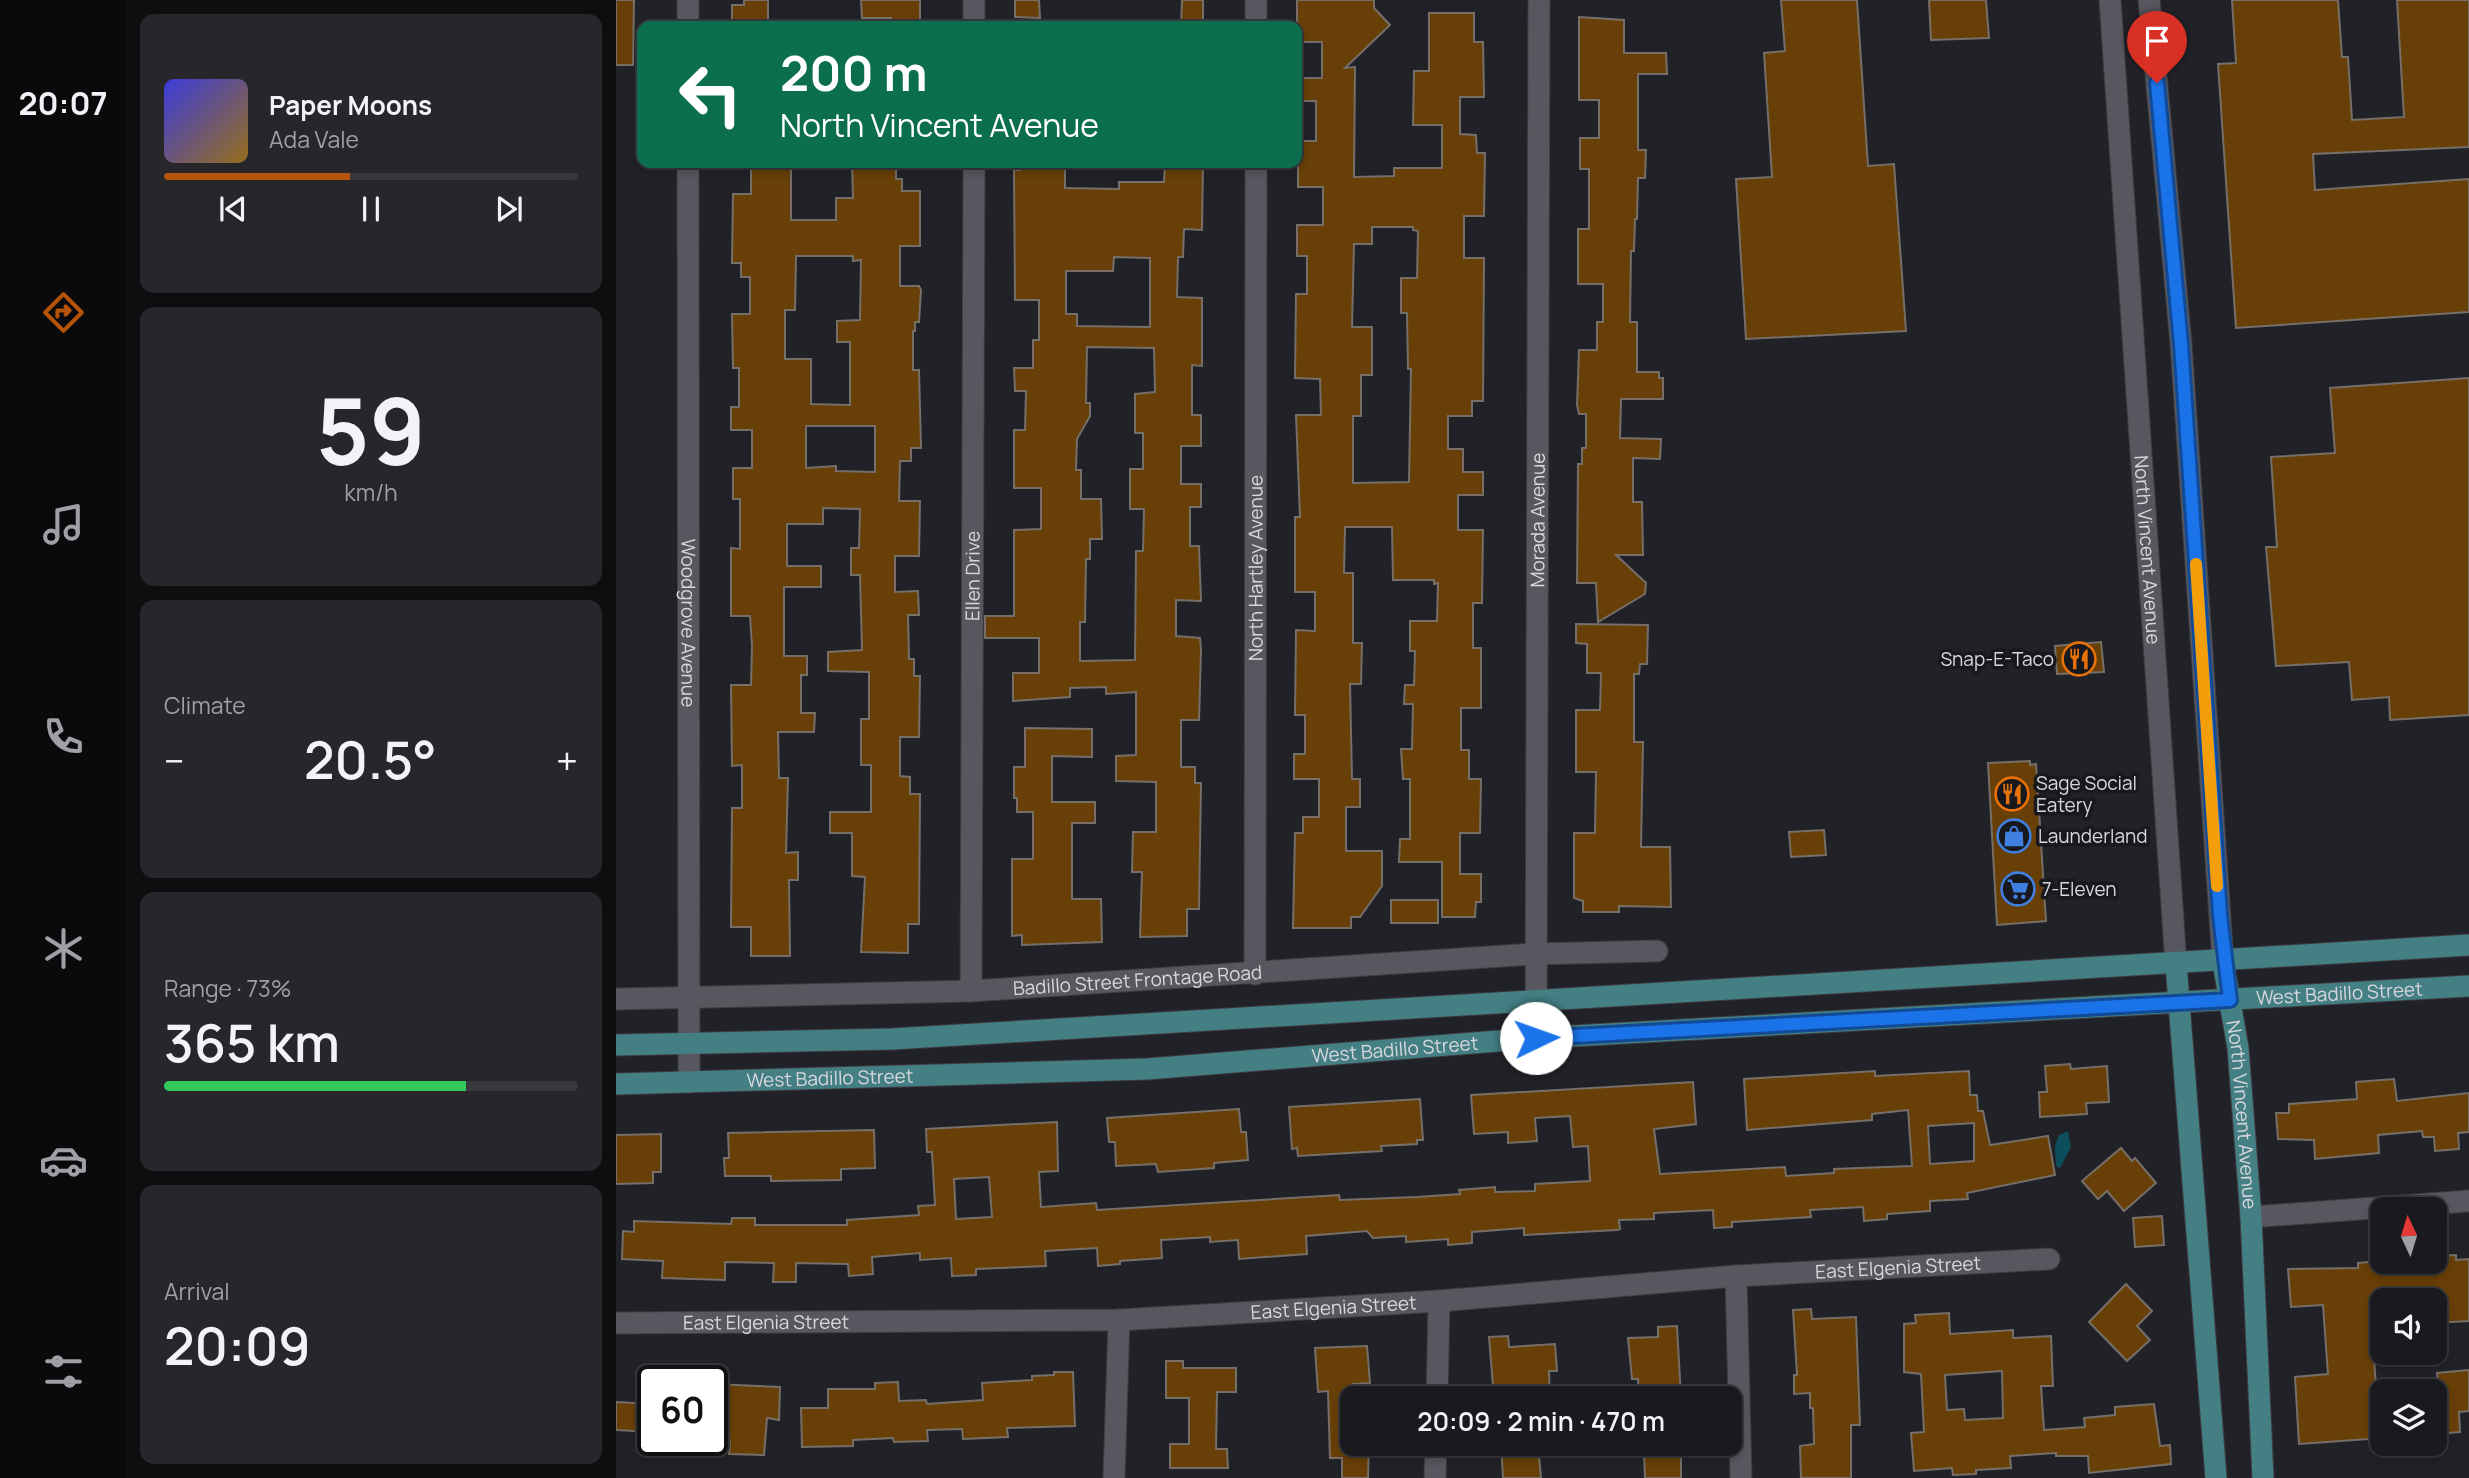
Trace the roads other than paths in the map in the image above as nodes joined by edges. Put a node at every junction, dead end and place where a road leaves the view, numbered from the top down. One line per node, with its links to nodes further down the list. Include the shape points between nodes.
1 (688, 0): 7 (street)
2 (974, 0): 8 (street)
3 (1256, 0): 9 (street)
4 (1539, 0): 15 (street, Morada Avenue)
5 (2110, 0): 17 (street, North Vincent Avenue)
6 (2149, 0): 16 (street, North Vincent Avenue, via 2181,344)
7 (688, 21)
8 (974, 21)
9 (1256, 21)
10 (688, 168): 21 (street, Woodgrove Avenue)
11 (974, 168): 20 (street, Ellen Drive)
12 (1256, 168): 18 (street, North Hartley Avenue)
13 (2469, 946): 16 (main road, West Badillo Street)
14 (1657, 951): 15 (street, Badillo Street Frontage Road)
15 (1535, 954): 18 (street, Badillo Street Frontage Road); 24 (street, Morada Avenue)
16 (2223, 962): 17 (main road, West Badillo Street); 23 (main road, North Vincent Avenue)
17 (2176, 964): 24 (main road, West Badillo Street); 25 (main road, North Vincent Avenue)
18 (1255, 974): 20 (street, Badillo Street Frontage Road)
19 (2469, 986): 23 (main road, West Badillo Street)
20 (971, 991): 21 (street, Badillo Street Frontage Road)
21 (687, 998): 22 (street, Badillo Street Frontage Road); 27 (street, Woodgrove Avenue)
22 (616, 999)
23 (2230, 1000): 25 (main road, West Badillo Street); 32 (main road, North Vincent Avenue)
24 (1535, 1002): 26 (street, Morada Avenue); 27 (main road, West Badillo Street, via 892,1039)
25 (2178, 1003): 26 (main road, West Badillo Street); 43 (main road, North Vincent Avenue)
26 (1536, 1038): 29 (main road, West Badillo Street, via 1147,1069)
27 (688, 1044): 28 (main road, West Badillo Street); 29 (street, Woodgrove Avenue)
28 (616, 1045)
29 (689, 1083): 30 (main road, West Badillo Street)
30 (616, 1084)
31 (2469, 1201): 32 (street)
32 (2251, 1217): 44 (main road, North Vincent Avenue)
33 (2049, 1259): 34 (street, East Elgenia Street)
34 (1736, 1276): 35 (street, East Elgenia Street); 42 (street)
35 (1439, 1301): 36 (street, East Elgenia Street); 38 (street)
36 (1119, 1320): 37 (street, East Elgenia Street); 40 (street)
37 (616, 1323)
38 (1437, 1386)
39 (1436, 1456): 41 (street)
40 (1114, 1478)
41 (1435, 1478)
42 (1741, 1478)
43 (2216, 1478)
44 (2263, 1478)

